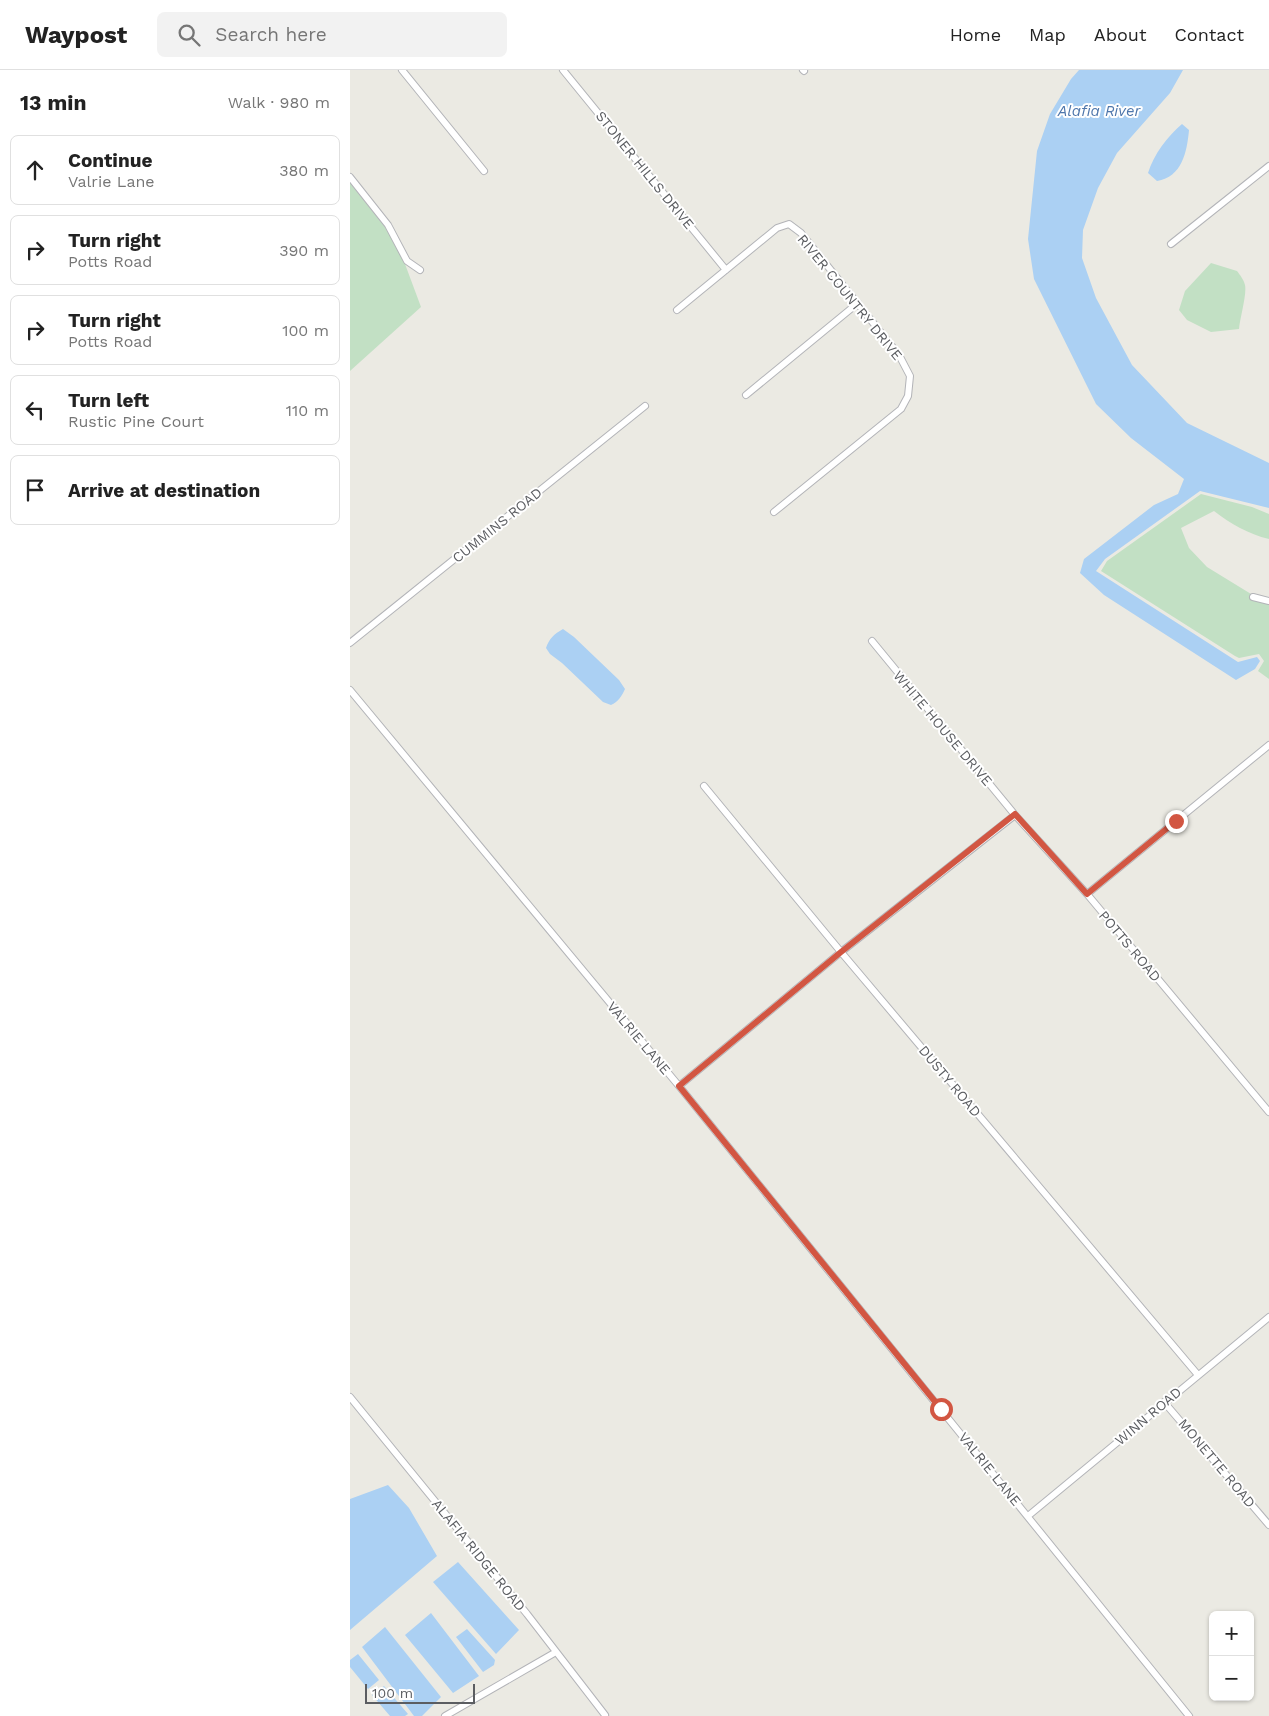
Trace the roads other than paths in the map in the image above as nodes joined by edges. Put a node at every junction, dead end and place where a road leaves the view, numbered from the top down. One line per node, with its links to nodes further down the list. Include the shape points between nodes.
1 (402, 70): 4 (street)
2 (563, 70): 8 (street, STONER HILLS DRIVE)
3 (1269, 166): 6 (street)
4 (484, 171)
5 (350, 177): 7 (street, via 388,225 407,261)
6 (1171, 244)
7 (420, 270)
8 (726, 270): 9 (street, RIVER COUNTRY DRIVE, via 777,228 789,224 801,233); 10 (street, RIVER COUNTRY DRIVE)
9 (858, 303): 11 (street); 13 (street, RIVER COUNTRY DRIVE, via 899,355 910,376 908,396 901,408)
10 (677, 310)
11 (746, 395)
12 (645, 406): 17 (street, CUMMINS ROAD)
13 (774, 512)
14 (1253, 597): 15 (street)
15 (1269, 601)
16 (872, 641): 21 (street, WHITE HOUSE DRIVE)
17 (350, 643)
18 (350, 690): 24 (street, VALRIE LANE)
19 (1269, 746): 22 (street)
20 (704, 786): 23 (street, DUSTY ROAD)
21 (1015, 814): 22 (street, POTTS ROAD); 23 (street)
22 (1087, 894): 25 (street, POTTS ROAD)
23 (841, 952): 24 (street); 27 (street, DUSTY ROAD)
24 (679, 1086): 30 (street, VALRIE LANE)
25 (1269, 1112)
26 (1269, 1317): 27 (street, WINN ROAD)
27 (1198, 1375): 29 (street, WINN ROAD)
28 (350, 1396): 32 (street, ALAFIA RIDGE ROAD)
29 (1164, 1402): 30 (street, WINN ROAD); 31 (street, MONETTE ROAD)
30 (1028, 1516): 35 (street, VALRIE LANE)
31 (1269, 1525)
32 (556, 1652): 33 (street, ALAFIA RIDGE ROAD); 34 (street)
33 (605, 1715)
34 (445, 1716)
35 (1189, 1716)

